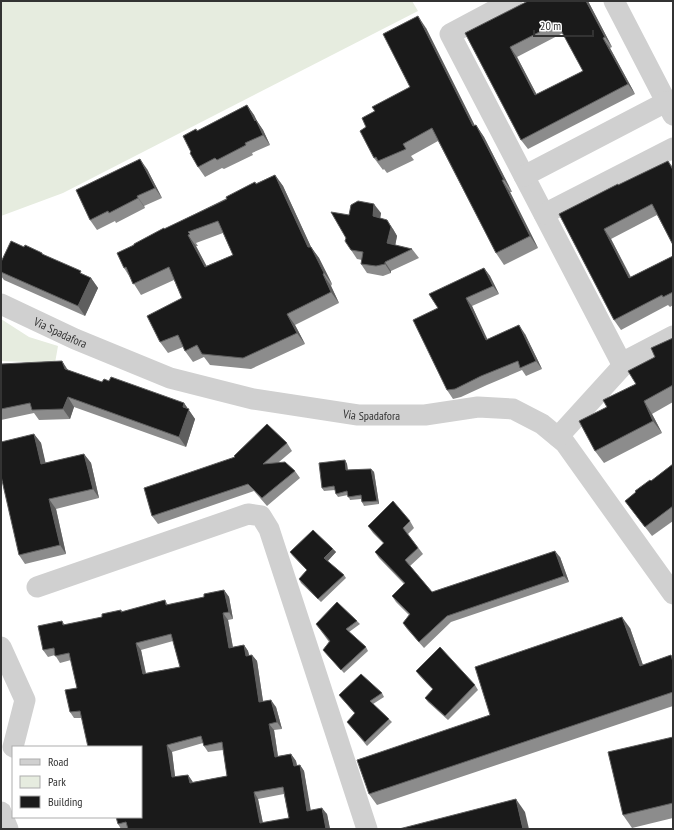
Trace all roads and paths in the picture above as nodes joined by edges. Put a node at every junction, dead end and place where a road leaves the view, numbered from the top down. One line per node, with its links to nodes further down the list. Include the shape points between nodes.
1 (512, 1): 5 (street, via 450,34)
2 (614, 1): 3 (street)
3 (670, 109): 5 (street)
4 (673, 148): 6 (street)
5 (524, 176): 6 (street)
6 (544, 214): 9 (street)
7 (1, 304): 10 (street, Via Spadafora, via 75,339 170,378 253,399 358,415 425,415 478,407 513,409 542,424)
8 (673, 336): 9 (street, via 629,359)
9 (623, 366): 10 (street)
10 (558, 436): 12 (street, Via Spadafora, via 565,442)
11 (37, 588): 19 (street, via 248,514 261,516 269,528)
12 (673, 594)
13 (1, 647): 14 (street, via 25,700)
14 (13, 746)
15 (12, 754): 16 (street)
16 (1, 758)
17 (1, 812): 18 (street)
18 (8, 829)
19 (367, 829)

